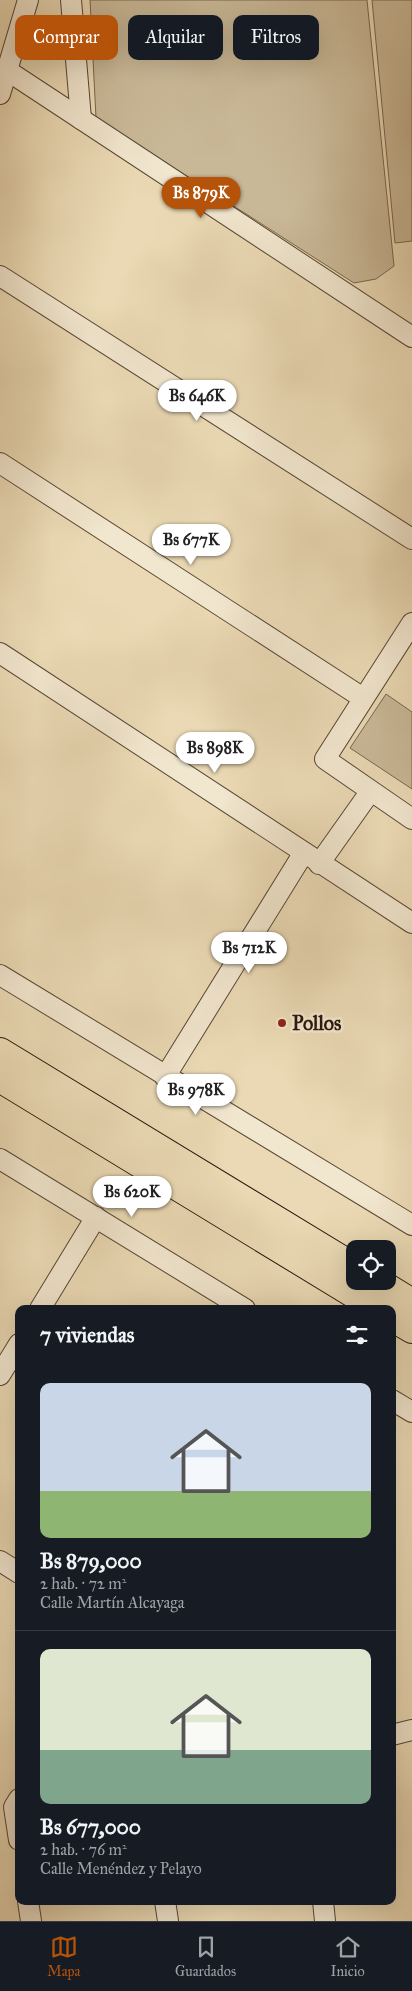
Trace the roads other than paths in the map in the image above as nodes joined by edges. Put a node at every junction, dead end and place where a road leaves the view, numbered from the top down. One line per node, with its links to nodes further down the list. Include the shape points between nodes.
1 (28, 0): 3 (street)
2 (72, 0): 5 (street)
3 (8, 71): 4 (street); 5 (street)
4 (0, 94)
5 (81, 119): 7 (street)
6 (0, 276): 9 (street)
7 (412, 337)
8 (0, 463): 12 (street)
9 (412, 539)
10 (412, 623): 12 (street)
11 (0, 653): 15 (street)
12 (363, 698): 13 (street, via 326,759)
13 (370, 792): 14 (street); 15 (street)
14 (412, 819)
15 (311, 859): 16 (street); 19 (street)
16 (412, 923)
17 (0, 975): 19 (street)
18 (0, 1052): 24 (highway)
19 (165, 1077): 23 (street)
20 (0, 1078): 29 (highway)
21 (0, 1159): 22 (street)
22 (96, 1217): 27 (street); 28 (street)
23 (412, 1225)
24 (346, 1263)
25 (391, 1290): 26 (highway)
26 (412, 1303)
27 (42, 1305)
28 (238, 1305)
29 (372, 1305)
30 (396, 1319): 31 (highway)
31 (412, 1329)
32 (15, 1351): 33 (street)
33 (0, 1375)
34 (396, 1402): 35 (street)
35 (412, 1412)
36 (0, 1561): 37 (street)
37 (15, 1570)
38 (412, 1730): 39 (street)
39 (396, 1734)
40 (29, 1905): 43 (street)
41 (166, 1905): 44 (street)
42 (323, 1905): 45 (street)
43 (31, 1921)
44 (168, 1921)
45 (325, 1921)

